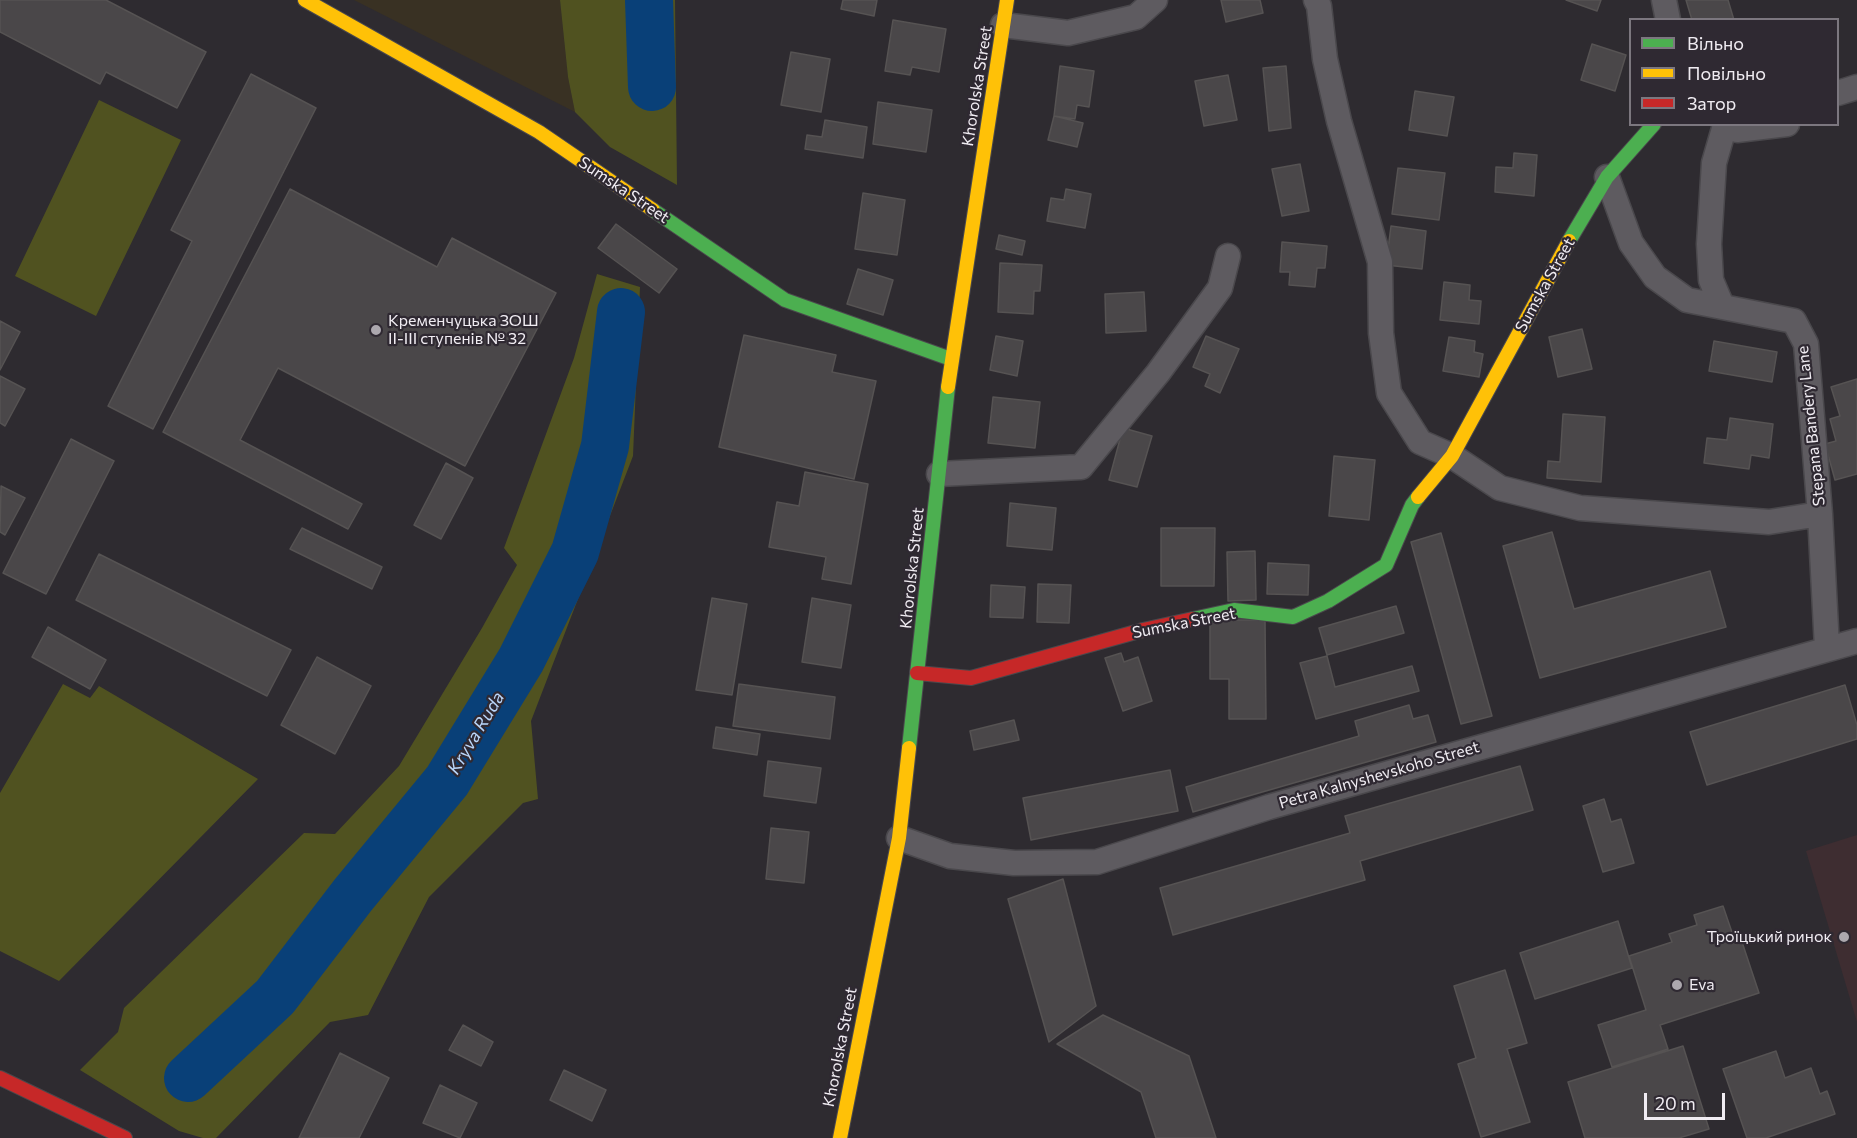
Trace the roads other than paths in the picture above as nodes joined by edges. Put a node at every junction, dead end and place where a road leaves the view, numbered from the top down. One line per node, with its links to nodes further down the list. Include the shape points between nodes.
1 (304, 0): 17 (street, Sumska Street, via 539,132 785,300)
2 (1007, 0): 7 (street, Khorolska Street)
3 (1155, 0): 7 (street, via 1136,17 1068,33)
4 (1316, 0): 18 (street, via 1339,122 1380,261 1381,333 1389,393 1420,442)
5 (1664, 0): 6 (street)
6 (1668, 18)
7 (1003, 25): 17 (street, Khorolska Street)
8 (1857, 87): 9 (street)
9 (1839, 93)
10 (1652, 126): 14 (street, Sumska Street)
11 (1724, 126): 16 (street, via 1714,163 1709,244 1711,280)
12 (1729, 126): 13 (street, via 1737,130)
13 (1770, 126)
14 (1607, 177): 16 (street, Stepana Bandery Lane, via 1631,243 1655,277 1687,300); 18 (street, Sumska Street, via 1544,283)
15 (1228, 256): 19 (street, via 1220,288 1158,373 1081,467)
16 (1722, 306): 20 (street, Stepana Bandery Lane, via 1794,321 1806,344)
17 (951, 359): 19 (street, Khorolska Street)
18 (1452, 456): 20 (street, via 1500,488 1580,508 1770,522); 23 (street, Sumska Street, via 1412,505 1386,565 1328,601 1293,617 1234,610 1143,630 971,678)
19 (939, 474): 23 (street, Khorolska Street)
20 (1820, 514): 22 (street, Stepana Bandery Lane)
21 (1857, 641): 22 (street, Petra Kalnyshevskoho Street)
22 (1827, 648): 24 (street, Petra Kalnyshevskoho Street, via 1269,807 1097,862 1014,863 950,856)
23 (917, 673): 24 (street, Khorolska Street)
24 (899, 838): 27 (street, Khorolska Street)
25 (0, 1077): 26 (street)
26 (125, 1138)
27 (840, 1138)

